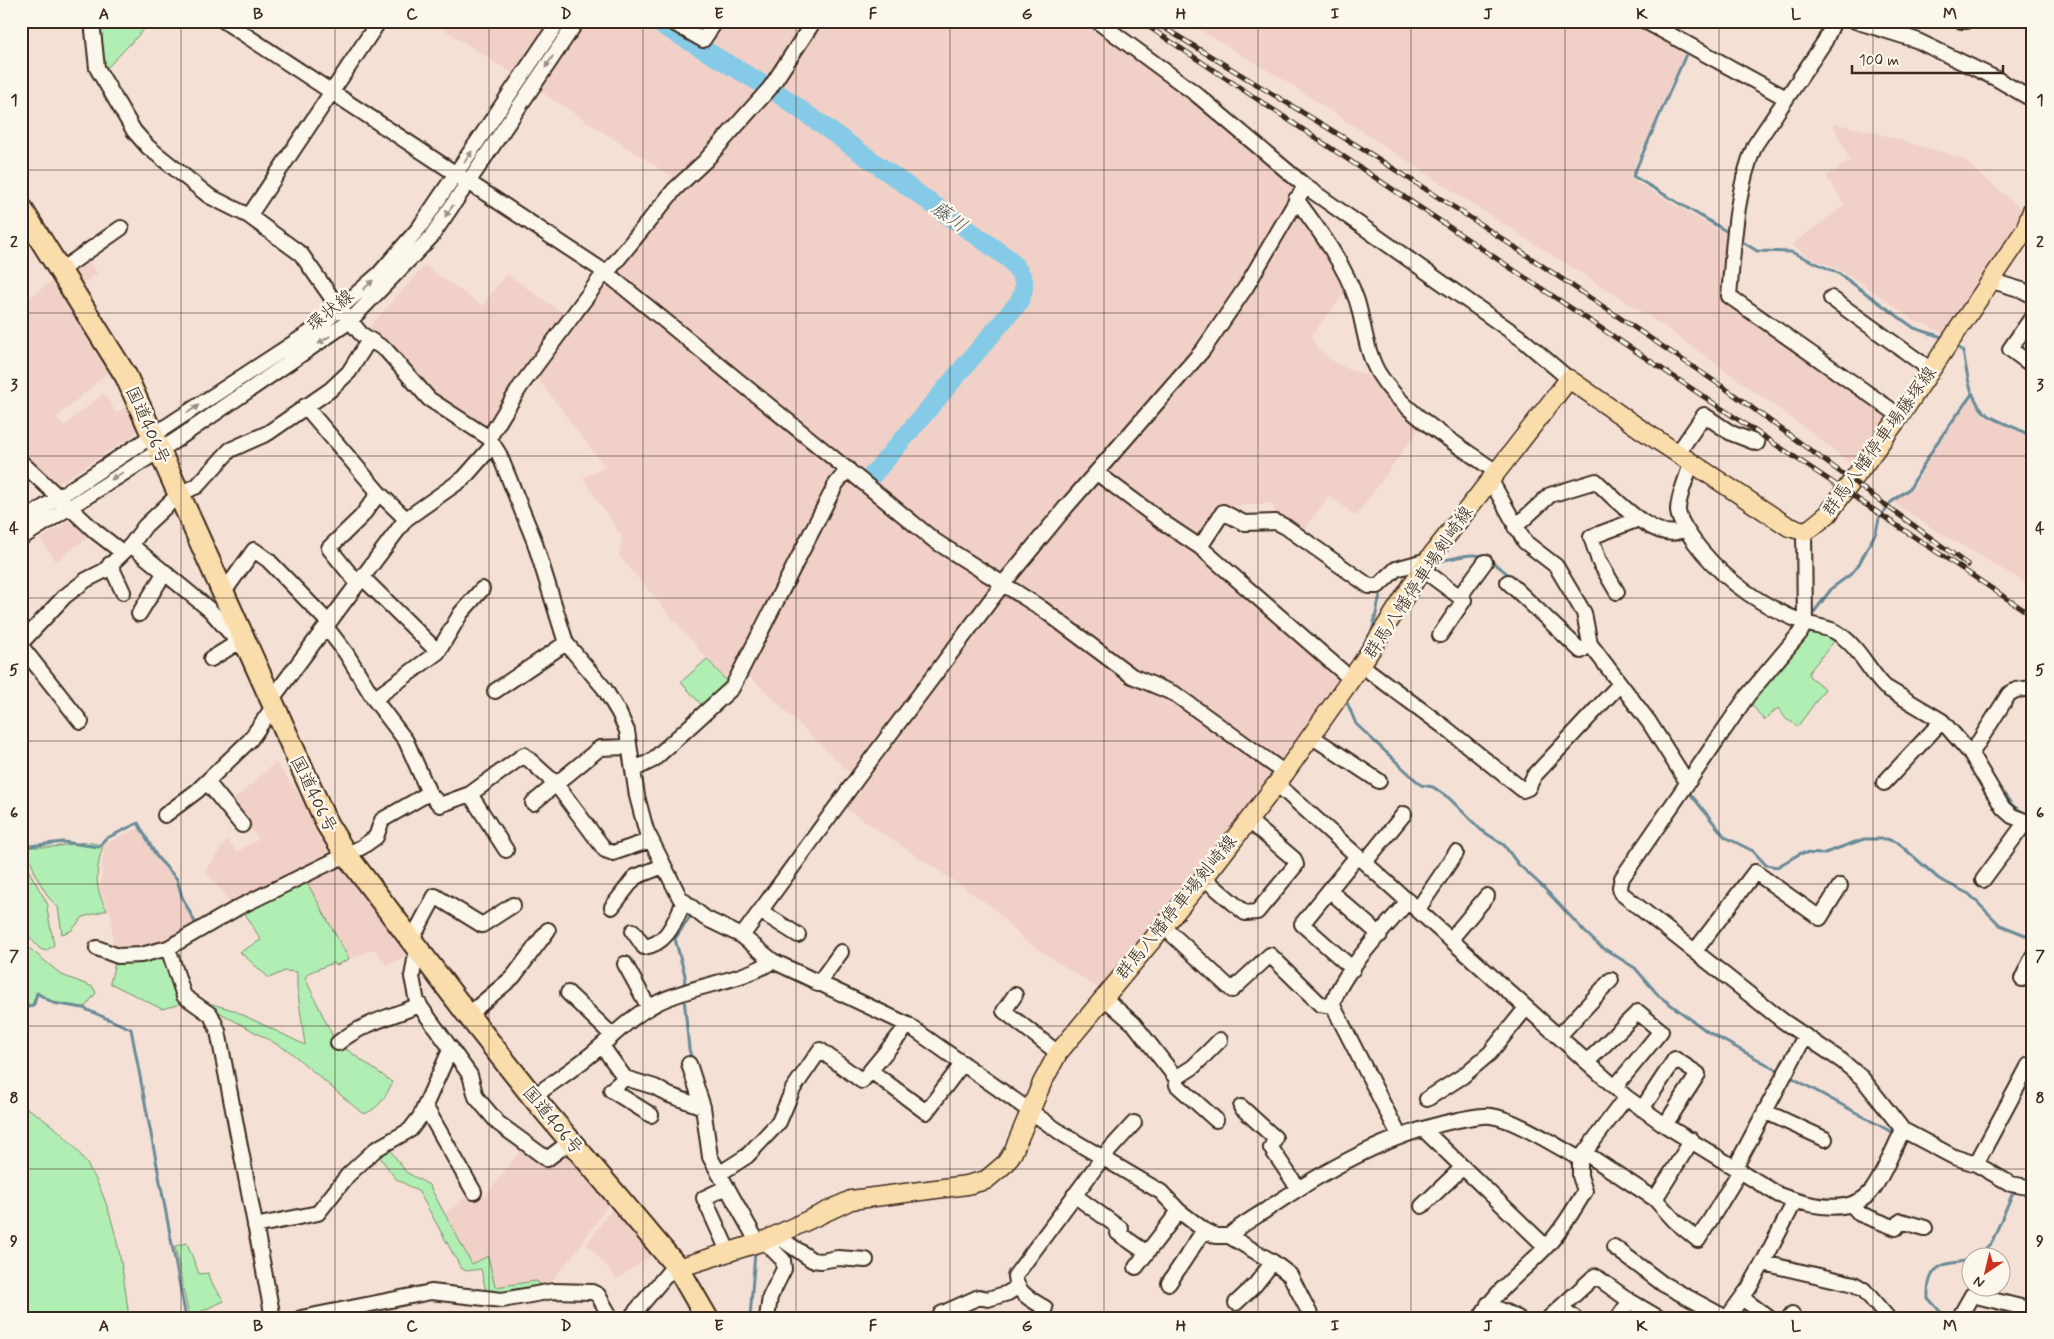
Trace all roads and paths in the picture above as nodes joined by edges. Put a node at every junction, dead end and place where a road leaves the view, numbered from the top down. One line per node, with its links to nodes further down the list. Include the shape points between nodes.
1 (92, 21): 24 (street, via 98,68 134,131 160,158 209,196)
2 (224, 21): 15 (street)
3 (379, 21): 15 (street)
4 (559, 21): 18 (street, 環状線, one-way to 4)
5 (577, 21): 19 (street, 環状線, one-way to 19)
6 (670, 21): 7 (street, via 703,40)
7 (716, 21)
8 (814, 21): 28 (street, via 770,88 675,190)
9 (1097, 21): 20 (street, via 1196,94)
10 (1645, 21): 16 (street)
11 (1834, 21): 16 (street, via 1825,41)
12 (1855, 21): 17 (street, via 1916,40)
13 (1961, 21): 14 (street)
14 (1967, 21)
15 (332, 92): 18 (street); 24 (street)
16 (1786, 98): 40 (street, via 1755,145 1748,162 1737,206 1729,296)
17 (2033, 100)
18 (456, 173): 19 (street); 32 (street, 環状線, one-way to 18, via 403,248)
19 (469, 182): 28 (street); 34 (street, 環状線, one-way to 34, via 431,237)
20 (1304, 186): 21 (street); 38 (street, via 1522,339)
21 (1296, 200): 47 (street, via 1246,287 1202,350); 48 (street, via 1349,282 1374,365 1382,379 1414,412)
22 (21, 208): 27 (highway, 国道406号)
23 (2033, 208): 26 (main road, 群馬八幡停車場藤塚線)
24 (249, 216): 32 (street, via 301,254)
25 (121, 228): 27 (street)
26 (2029, 232): 29 (main road, 群馬八幡停車場藤塚線)
27 (60, 270): 42 (highway, 国道406号, via 126,376)
28 (605, 272): 41 (street, via 520,387); 46 (street)
29 (1992, 281): 30 (street); 37 (main road, 群馬八幡停車場藤塚線)
30 (2033, 296)
31 (1831, 298): 37 (street)
32 (341, 310): 34 (street); 42 (street, 環状線, one-way to 32)
33 (2033, 316): 36 (street, via 2010,349)
34 (350, 321): 35 (street); 42 (street, 環状線, one-way to 42)
35 (369, 340): 39 (street, via 349,372 330,390); 41 (street, via 386,350 429,399)
36 (2033, 366)
37 (1931, 370): 40 (main road, 群馬八幡停車場藤塚線)
38 (1569, 378): 44 (main road); 48 (main road, 群馬八幡停車場剣崎線)
39 (305, 406): 49 (street); 50 (street, via 268,433 230,450 197,486)
40 (1900, 416): 58 (main road, 群馬八幡停車場藤塚線, via 1828,514)
41 (491, 442): 53 (street, via 464,478); 78 (street, via 499,454 534,540)
42 (156, 443): 50 (highway, 国道406号); 51 (street, 環状線); 52 (street, 環状線, one-way to 52)
43 (1757, 443): 44 (street, via 1731,433 1704,415)
44 (1685, 458): 57 (street, via 1678,511); 58 (main road, via 1789,527)
45 (21, 462): 51 (street)
46 (848, 469): 68 (street, via 935,541); 96 (street, via 836,484 732,688 653,760)
47 (1098, 472): 60 (street); 68 (street)
48 (1493, 475): 56 (street); 64 (main road, 群馬八幡停車場剣崎線)
49 (379, 493): 53 (street); 66 (street, via 361,517 329,548)
50 (179, 494): 61 (street); 70 (highway, 国道406号)
51 (59, 496): 52 (street); 55 (street, 環状線)
52 (70, 506): 59 (street, 環状線); 61 (street, via 96,532)
53 (406, 519): 66 (street)
54 (1638, 519): 56 (street, via 1596,481 1550,495); 57 (street, via 1670,533 1678,533); 72 (street, via 1591,537 1599,561)
55 (21, 522)
56 (1515, 527): 80 (street, via 1532,550 1556,566 1584,613)
57 (1685, 528): 75 (street, via 1707,559 1731,581 1757,600)
58 (1804, 531): 75 (street)
59 (21, 538)
60 (1200, 547): 64 (street, via 1223,512 1244,523 1276,522 1286,526 1369,586 1378,586 1396,569); 85 (street)
61 (126, 548): 63 (street); 65 (street)
62 (1485, 562): 73 (street)
63 (110, 564): 71 (street); 79 (street, via 64,597)
64 (1425, 565): 73 (street); 84 (main road, 群馬八幡停車場剣崎線)
65 (165, 572): 74 (street); 81 (street, via 210,610)
66 (360, 581): 76 (street); 82 (street)
67 (1508, 582): 80 (street, via 1581,651)
68 (1002, 585): 97 (street, via 1041,608 1132,676 1175,694); 126 (street)
69 (482, 589): 82 (street, via 461,613)
70 (221, 591): 76 (street, via 226,589 254,550 268,560); 81 (highway, 国道406号)
71 (124, 592)
72 (1617, 592)
73 (1460, 596): 77 (street, via 1464,600)
74 (139, 614)
75 (1805, 622): 91 (street, via 1834,631 1844,638 1864,658 1885,687); 100 (street, via 1800,633 1748,695)
76 (327, 625): 89 (street); 90 (street)
77 (1440, 636)
78 (566, 643): 88 (street); 94 (street, via 604,688 626,731)
79 (21, 644): 92 (street)
80 (1590, 644): 86 (street)
81 (244, 649): 83 (street); 90 (highway, 国道406号)
82 (438, 652): 89 (street)
83 (211, 659)
84 (1361, 665): 85 (main road, 群馬八幡停車場剣崎線); 86 (street, via 1523,790)
85 (1351, 680): 93 (main road, 群馬八幡停車場剣崎線)
86 (1619, 685): 100 (street, via 1649,722)
87 (2033, 688): 95 (street, via 2009,694)
88 (495, 691)
89 (374, 699): 103 (street, via 406,741)
90 (271, 701): 99 (street, via 250,740); 113 (highway, 国道406号, via 319,809)
91 (1942, 721): 95 (street); 101 (street)
92 (81, 722)
93 (1311, 736): 97 (main road, 群馬八幡停車場剣崎線); 98 (street)
94 (628, 747): 96 (street); 102 (street, via 600,748)
95 (1971, 754): 109 (street, via 2003,808)
96 (633, 770): 111 (street)
97 (1281, 778): 108 (main road, 群馬八幡停車場剣崎線); 115 (street)
98 (1379, 781)
99 (207, 782): 107 (street); 110 (street)
100 (1687, 782): 137 (street, via 1622,878 1620,887 1628,900)
101 (1884, 783)
102 (556, 784): 104 (street, via 524,756); 105 (street); 111 (street, via 605,850 613,853)
103 (429, 793): 104 (street, via 440,805); 113 (street, via 382,820 376,837)
104 (470, 794): 112 (street)
105 (533, 803)
106 (1404, 814): 115 (street)
107 (165, 815)
108 (1248, 820): 117 (main road, 群馬八幡停車場剣崎線); 117 (street, via 1296,865 1256,912 1245,914)
109 (2029, 824): 118 (street)
110 (242, 825)
111 (651, 840): 116 (street)
112 (506, 850)
113 (345, 853): 134 (highway, 国道406号); 136 (street)
114 (1456, 853): 124 (street)
115 (1361, 859): 120 (street); 124 (street)
116 (663, 866): 122 (street); 125 (street, via 635,877)
117 (1204, 878): 127 (main road, 群馬八幡停車場剣崎線)
118 (1983, 880)
119 (1840, 886): 137 (street, via 1820,918 1755,872)
120 (1330, 891): 131 (street); 142 (street, via 1302,924)
121 (1486, 896): 133 (street)
122 (684, 902): 129 (street, via 668,935 652,946 644,947); 132 (street, via 705,918)
123 (513, 904): 134 (street, via 482,925 435,896)
124 (1413, 905): 131 (street); 133 (street)
125 (612, 907)
126 (760, 911): 130 (street); 132 (street)
127 (1164, 926): 148 (main road, 群馬八幡停車場剣崎線); 150 (street, via 1232,990 1270,955 1320,1004)
128 (548, 930): 153 (street, via 513,978)
129 (634, 932)
130 (798, 935)
131 (1380, 935): 142 (street)
132 (742, 936): 140 (street)
133 (1451, 939): 152 (street)
134 (414, 945): 149 (street, via 413,989); 153 (highway, 国道406号)
135 (97, 948): 136 (street, via 118,956 141,955)
136 (168, 948): 206 (street, via 184,996 211,1015 218,1031)
137 (1695, 950): 157 (street)
138 (841, 952): 145 (street)
139 (2033, 956): 143 (street)
140 (773, 961): 145 (street); 151 (street, via 756,972 684,990)
141 (625, 964): 151 (street)
142 (1353, 969): 150 (street, via 1342,981)
143 (2022, 979)
144 (1611, 980): 156 (street)
145 (818, 984): 154 (street)
146 (568, 993): 155 (street)
147 (1016, 994): 162 (street, via 1004,1011)
148 (1103, 996): 162 (main road, 群馬八幡停車場剣崎線); 169 (street, via 1134,1024)
149 (420, 1005): 159 (street, via 369,1025); 161 (street)
150 (1333, 1006): 186 (street)
151 (649, 1008): 155 (street)
152 (1526, 1008): 156 (street); 173 (street, via 1490,1053 1463,1076)
153 (468, 1015): 171 (highway, 国道406号)
154 (908, 1025): 164 (street); 167 (street)
155 (612, 1035): 160 (street)
156 (1558, 1036): 163 (street)
157 (1805, 1036): 179 (street); 185 (street, via 1862,1078)
158 (1220, 1040): 169 (street, via 1193,1067)
159 (338, 1044)
160 (602, 1046): 168 (street); 171 (street)
161 (450, 1048): 174 (street); 189 (street, via 470,1076 476,1098 498,1123 547,1158)
162 (1058, 1053): 178 (main road, 群馬八幡停車場剣崎線)
163 (1588, 1061): 170 (street); 170 (street, via 1638,1012 1661,1031)
164 (963, 1063): 167 (street, via 926,1112); 178 (street)
165 (688, 1064): 175 (street)
166 (2033, 1068): 192 (street, via 2029,1066)
167 (872, 1071): 195 (street, via 862,1081 820,1050 793,1089 779,1122 746,1156)
168 (625, 1078): 175 (street); 180 (street, via 611,1090)
169 (1176, 1078): 181 (street, via 1176,1085)
170 (1615, 1088): 172 (street)
171 (533, 1097): 189 (highway, 国道406号)
172 (1626, 1097): 177 (street); 190 (street)
173 (1427, 1099)
174 (425, 1106): 199 (street); 206 (street, via 410,1130 376,1149 348,1176 318,1213)
175 (703, 1107): 195 (street, via 710,1158)
176 (1241, 1107): 197 (street, via 1275,1138 1272,1148)
177 (1642, 1109): 183 (street); 183 (street, via 1675,1059 1698,1074)
178 (1030, 1110): 191 (street, via 1064,1135); 210 (main road, 群馬八幡停車場剣崎線, via 1013,1152 1006,1163 986,1180 851,1200)
179 (1766, 1112): 187 (street); 194 (street)
180 (651, 1115)
181 (1216, 1120)
182 (1134, 1123): 191 (street)
183 (1665, 1125): 188 (street)
184 (1422, 1129): 186 (street); 190 (street, via 1479,1116 1493,1116); 193 (street)
185 (1902, 1130): 192 (street, via 1954,1157); 203 (street, via 1873,1189)
186 (1400, 1137): 197 (street)
187 (1825, 1139)
188 (1692, 1140): 194 (street); 201 (street)
189 (571, 1141): 219 (highway, 国道406号)
190 (1583, 1156): 201 (street); 211 (street, via 1580,1176 1585,1191)
191 (1103, 1157): 200 (street); 205 (street, via 1161,1192)
192 (1976, 1164): 198 (street, via 2011,1184)
193 (1463, 1167): 204 (street); 211 (street)
194 (1737, 1170): 201 (street, via 1698,1240); 202 (street)
195 (719, 1174): 196 (street)
196 (727, 1187): 210 (street); 213 (street, via 704,1198)
197 (1298, 1188): 209 (street)
198 (2033, 1188)
199 (474, 1192)
200 (1074, 1195): 214 (street, via 1121,1228 1118,1233); 221 (street, via 1015,1276)
201 (1655, 1199)
202 (1795, 1201): 203 (street); 217 (street)
203 (1852, 1205): 207 (street, via 1860,1214 1896,1228 1901,1221)
204 (1422, 1206)
205 (1180, 1211): 208 (street); 214 (street)
206 (255, 1226): 229 (street)
207 (1925, 1228)
208 (1204, 1230): 209 (street, via 1216,1236); 220 (street)
209 (1229, 1236): 216 (street)
210 (766, 1240): 213 (main road, 群馬八幡停車場剣崎線); 215 (street, via 812,1260); 234 (street, via 783,1260 784,1269 770,1297)
211 (1546, 1247): 225 (street)
212 (1614, 1247): 243 (street, via 1663,1284)
213 (728, 1251): 219 (main road, 群馬八幡停車場剣崎線)
214 (1147, 1253): 218 (street)
215 (866, 1260)
216 (1273, 1262): 224 (street); 236 (street, via 1290,1275)
217 (1763, 1262): 222 (street); 245 (street, via 1854,1284 1864,1290)
218 (1136, 1267)
219 (678, 1268): 232 (street, via 668,1273); 233 (highway, 国道406号)
220 (1169, 1283)
221 (1017, 1287): 228 (street, via 988,1299 978,1297); 235 (street, via 1045,1308)
222 (1742, 1298): 243 (street); 244 (street)
223 (1630, 1301): 226 (street, via 1595,1276); 241 (street); 242 (street)
224 (1236, 1303)
225 (1488, 1304): 237 (street); 238 (street)
226 (1561, 1308): 239 (street); 240 (street)
227 (2033, 1310): 246 (street, via 1972,1296)
228 (941, 1314)
229 (273, 1318)
230 (301, 1318): 231 (street, via 431,1292 502,1300 563,1291 598,1295)
231 (611, 1318)
232 (630, 1318)
233 (707, 1318)
234 (767, 1318)
235 (1039, 1318)
236 (1312, 1318)
237 (1480, 1318)
238 (1518, 1318)
239 (1549, 1318)
240 (1575, 1318)
241 (1618, 1318)
242 (1659, 1318)
243 (1726, 1318)
244 (1769, 1318)
245 (1888, 1318)
246 (1958, 1318)

